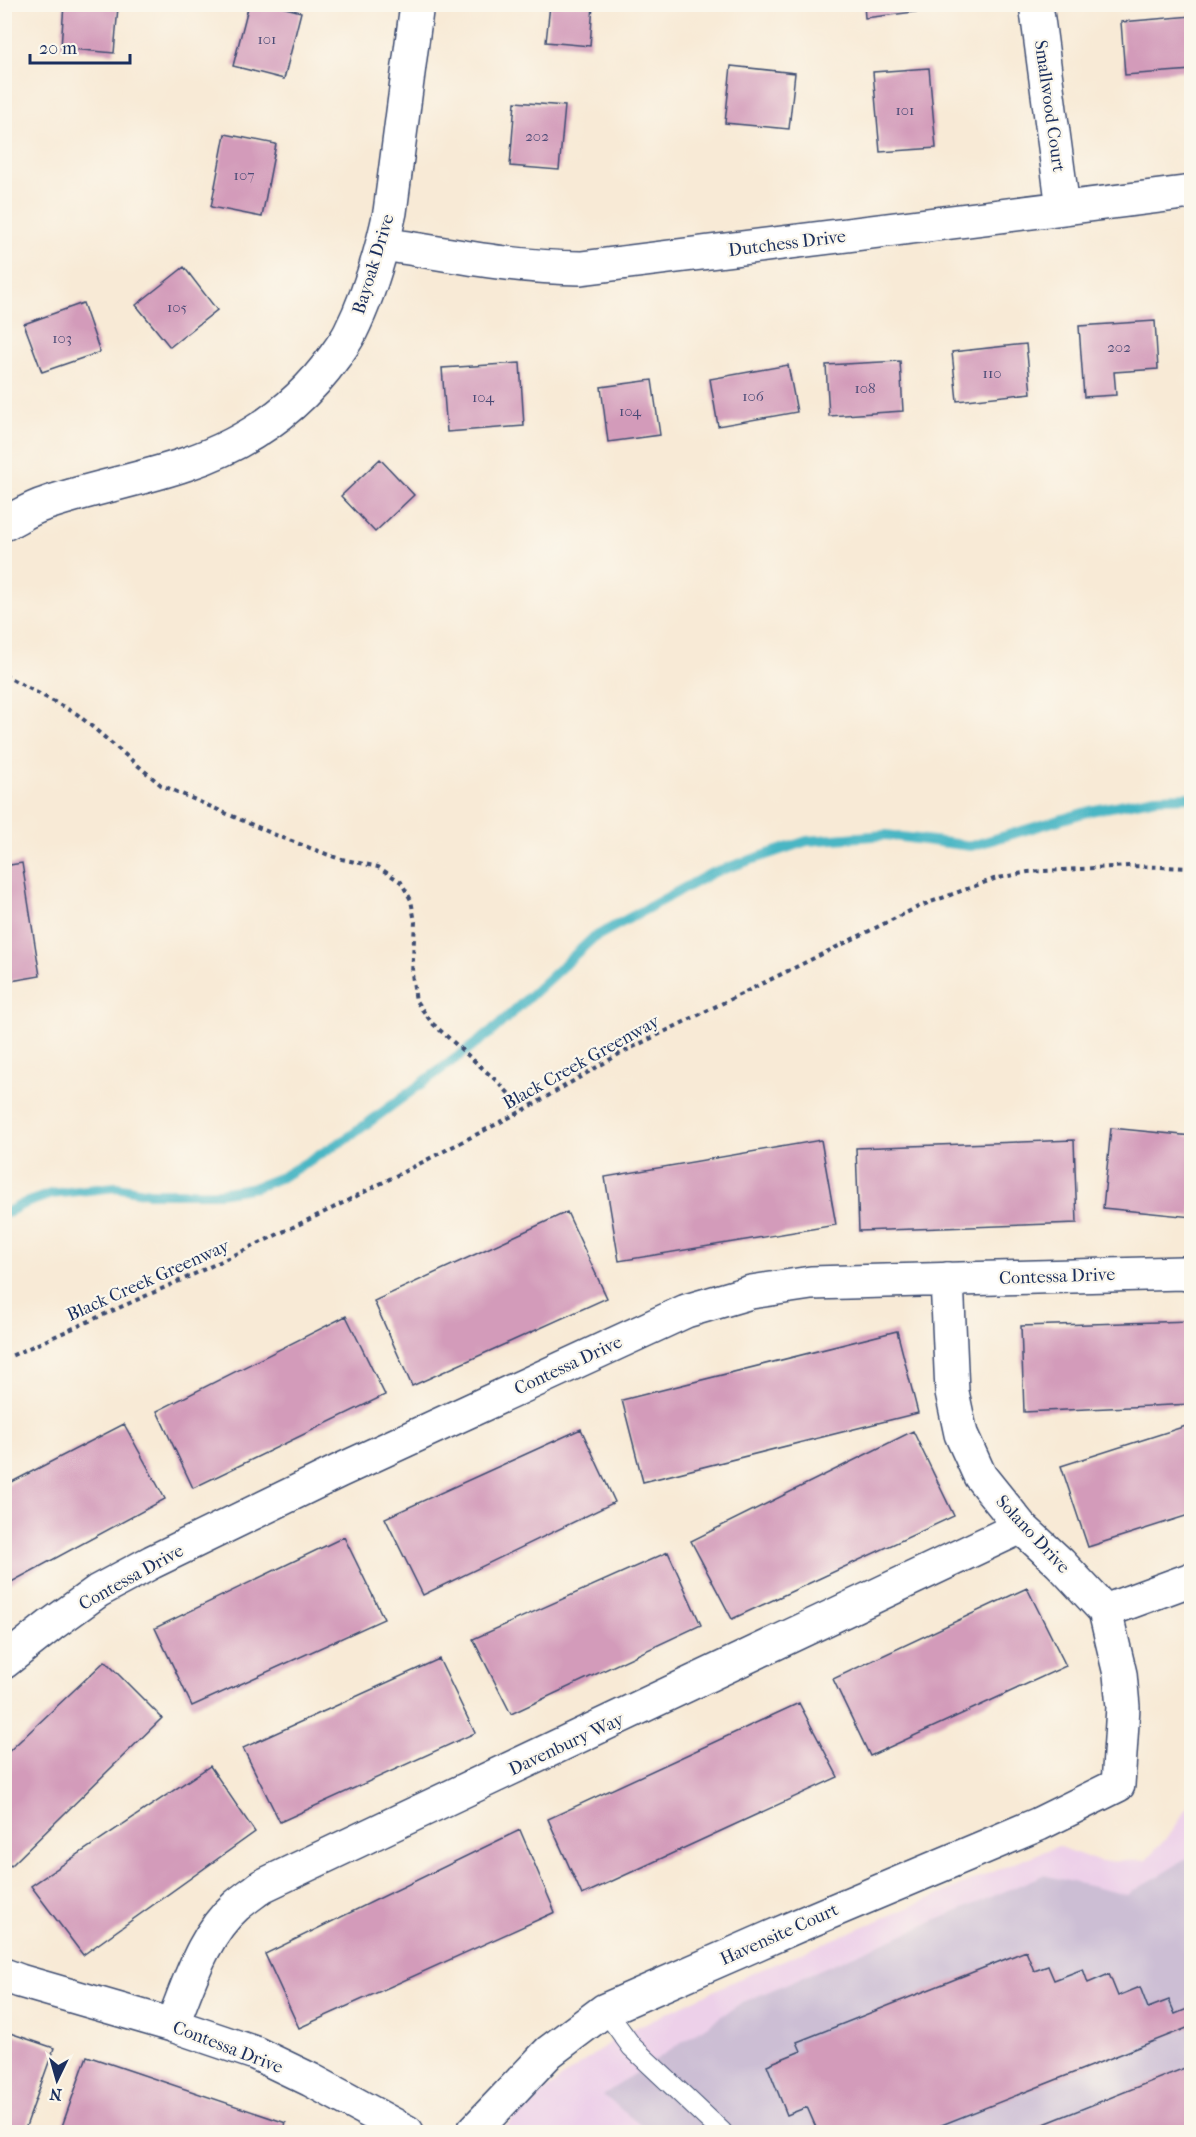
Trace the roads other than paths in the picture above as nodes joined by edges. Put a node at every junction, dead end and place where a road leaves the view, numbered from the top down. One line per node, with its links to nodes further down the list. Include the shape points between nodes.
1 (417, 4): 5 (street, Bayoak Drive)
2 (1036, 4): 4 (street, Smallwood Court)
3 (1191, 192): 4 (street, Dutchess Drive)
4 (1063, 208): 5 (street, Dutchess Drive, via 581,268 509,264)
5 (383, 244): 6 (street, Bayoak Drive, via 349,335 304,394 255,433 186,465 44,504)
6 (4, 524)
7 (1191, 1275): 8 (street, Contessa Drive)
8 (948, 1279): 9 (street, Solano Drive, via 952,1392 961,1434 980,1476); 12 (street, Contessa Drive, via 811,1283 751,1292 686,1311 152,1562 98,1591)
9 (1022, 1527): 11 (street, Solano Drive); 16 (street, Davenbury Way, via 262,1886 219,1923 205,1945)
10 (1191, 1579): 11 (street)
11 (1105, 1611): 13 (street, Solano Drive, via 1120,1674 1123,1707)
12 (4, 1662)
13 (1118, 1785): 15 (street, Havensite Court, via 1040,1824)
14 (4, 1975): 16 (street, Contessa Drive)
15 (605, 2010): 18 (street, Havensite Court, via 549,2052); 19 (lane, via 632,2047)
16 (172, 2025): 17 (street, Contessa Drive, via 255,2053)
17 (407, 2133)
18 (473, 2133)
19 (722, 2133)

